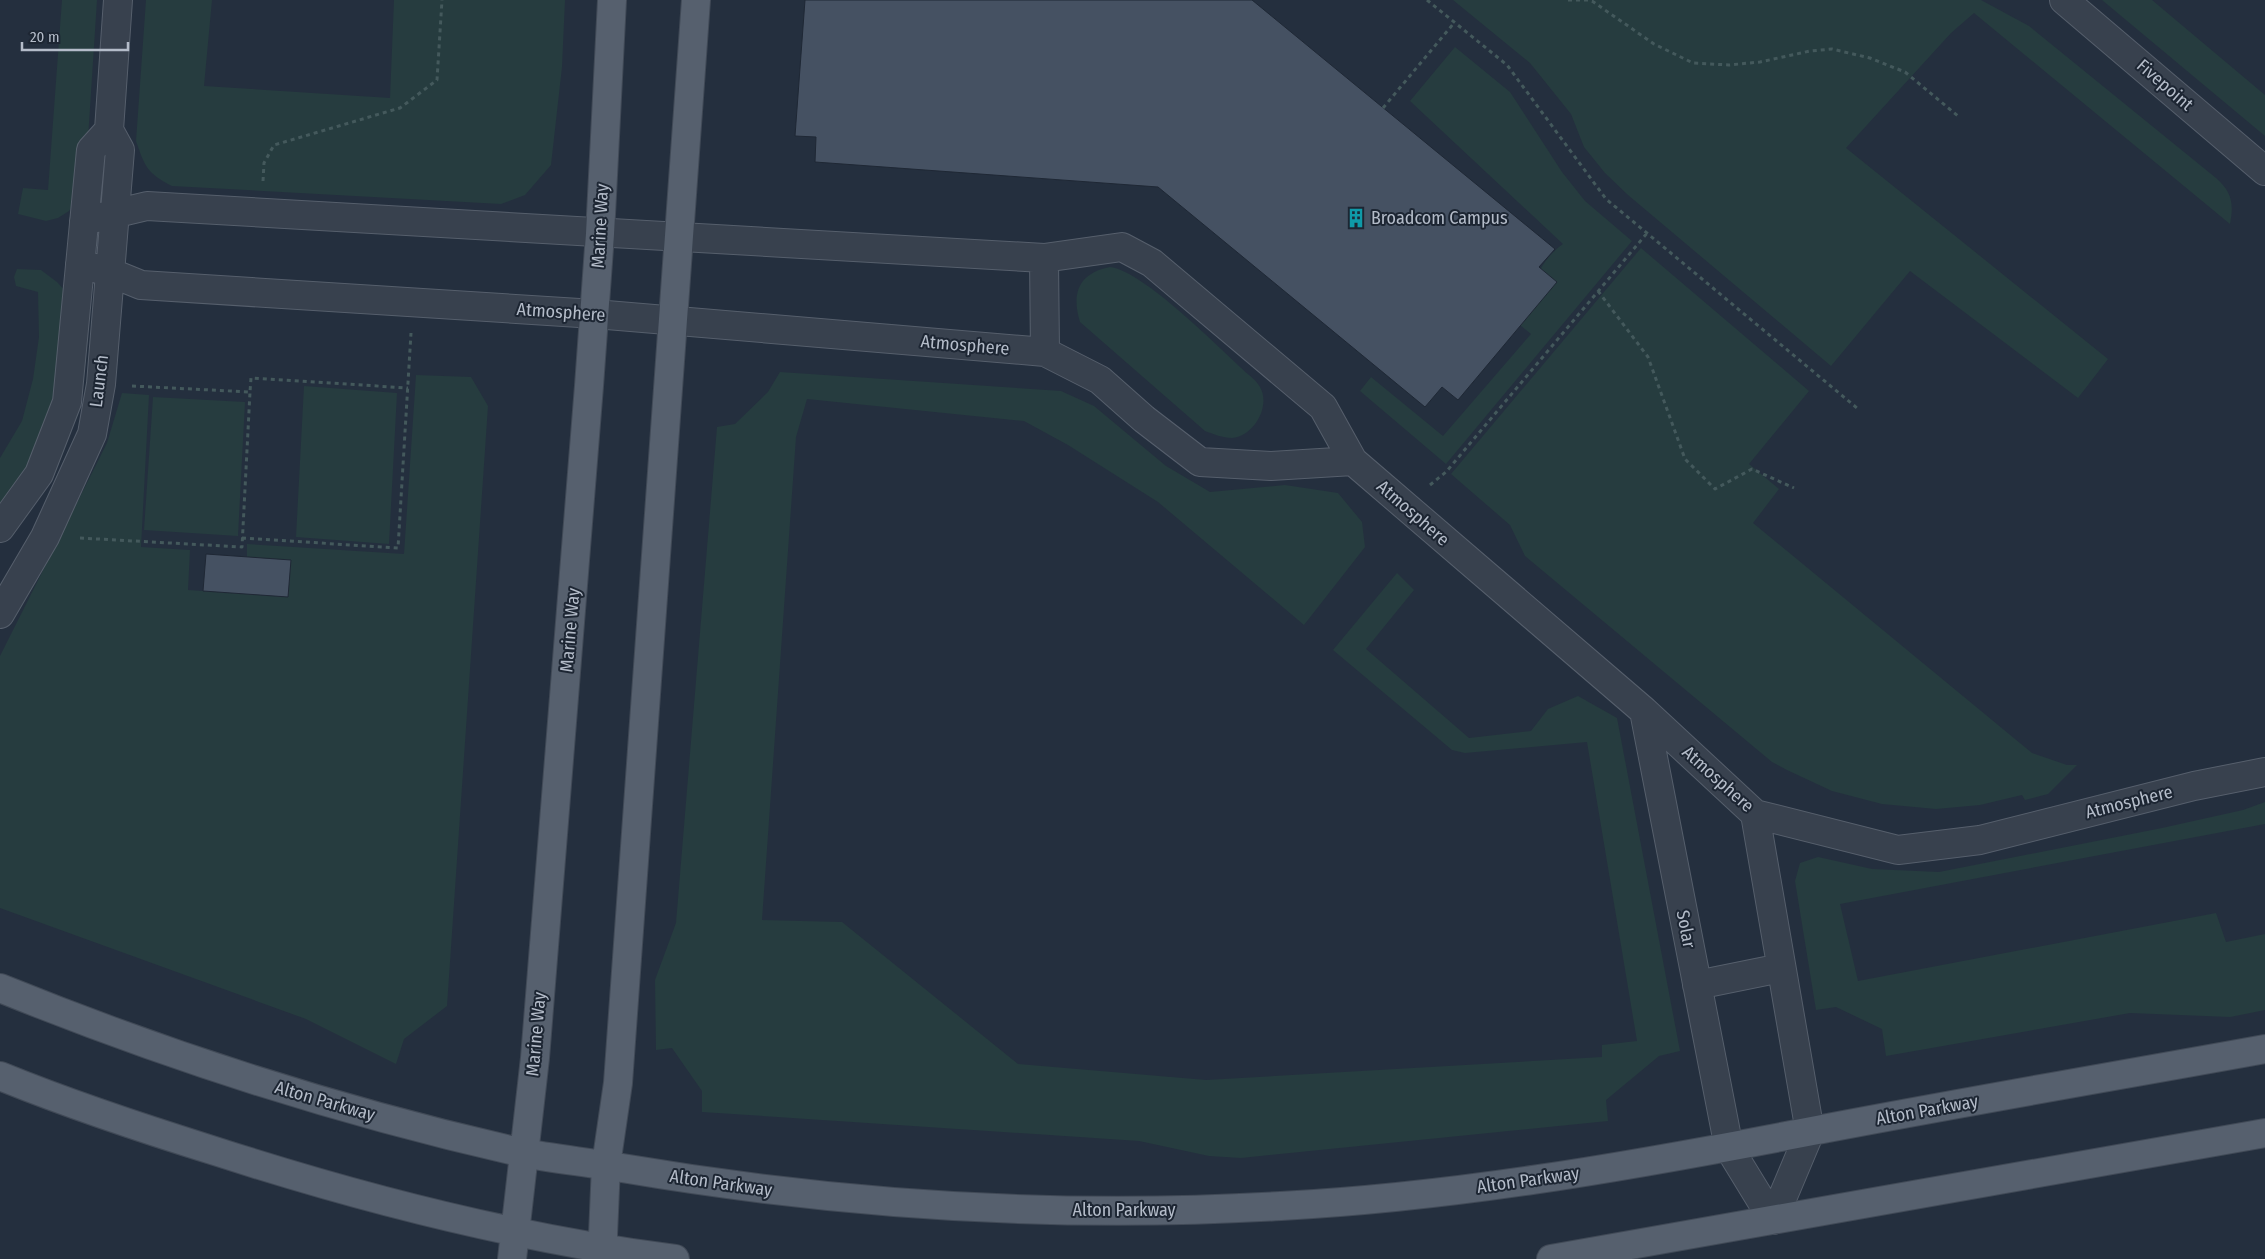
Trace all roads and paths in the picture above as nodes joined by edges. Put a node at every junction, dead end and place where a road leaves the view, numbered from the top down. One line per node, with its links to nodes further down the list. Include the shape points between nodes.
1 (118, 0): 12 (street, Launch)
2 (442, 0): 14 (path, via 436,80 400,108 274,145 264,163)
3 (612, 0): 18 (main road, Marine Way)
4 (696, 0): 19 (main road)
5 (1427, 0): 9 (path)
6 (1568, 0): 8 (path)
7 (2064, 0): 13 (street, Fivepoint)
8 (1592, 1): 11 (path, via 1654,44 1693,63 1729,65 1760,62 1832,49 1870,58 1905,72)
9 (1454, 23): 10 (path); 17 (path, via 1507,65 1606,199)
10 (1383, 108)
11 (1958, 116)
12 (109, 130): 15 (street, Launch, via 120,150); 16 (street, Launch, via 91,150)
13 (2265, 170)
14 (260, 212): 15 (street, Atmosphere, via 147,206); 18 (street, Atmosphere)
15 (114, 215): 16 (street, Atmosphere); 22 (street, Launch)
16 (84, 221): 21 (street, Launch)
17 (1648, 232): 23 (path); 31 (path)
18 (600, 234): 19 (street, Atmosphere); 25 (main road, Marine Way)
19 (680, 238): 20 (street, Atmosphere); 26 (main road)
20 (1044, 258): 27 (street); 32 (street, Atmosphere, via 1122,247 1152,263 1322,407)
21 (80, 264): 22 (street, Atmosphere); 35 (street, Launch, via 67,402 39,474)
22 (109, 272): 24 (street, Atmosphere, via 141,285); 28 (street, Launch)
23 (1598, 290): 33 (path, via 1446,472); 34 (path, via 1648,357 1685,459 1715,489 1752,469)
24 (413, 304): 25 (street, Atmosphere); 29 (path)
25 (595, 314): 26 (street, Atmosphere); 50 (main road, Marine Way, via 535,1058)
26 (674, 321): 27 (street, Atmosphere); 51 (main road, via 618,1083)
27 (1044, 352): 32 (street, Atmosphere, via 1100,380 1200,462 1271,466)
28 (101, 384): 30 (path); 36 (street, Launch, via 92,434)
29 (408, 388): 30 (path, via 251,378); 37 (path, via 398,548)
30 (250, 392): 37 (path)
31 (1857, 408)
32 (1353, 462): 39 (street, Atmosphere)
33 (1426, 488)
34 (1794, 488)
35 (0, 528)
36 (45, 537): 37 (path, via 242,547); 38 (street, Launch)
37 (242, 538)
38 (0, 614)
39 (1644, 710): 41 (street, Atmosphere); 43 (street, Solar)
40 (2265, 772): 41 (street, Atmosphere, via 2194,786 1980,840 1898,850)
41 (1755, 814): 42 (street)
42 (1781, 968): 43 (street); 47 (street)
43 (1697, 985): 49 (street, Solar)
44 (0, 988): 50 (main road, Alton Parkway, via 160,1050 267,1084 346,1108)
45 (2265, 1049): 47 (main road, Alton Parkway)
46 (0, 1076): 53 (main road, via 91,1111 274,1170 393,1204)
47 (1810, 1132): 49 (main road, Alton Parkway); 52 (street)
48 (2265, 1133): 52 (main road)
49 (1729, 1148): 51 (main road, Alton Parkway, via 1415,1195 1282,1206 1126,1211 1011,1209 876,1200 733,1186); 52 (street)
50 (524, 1153): 51 (main road, Alton Parkway); 53 (main road, Marine Way)
51 (606, 1165): 54 (main road)
52 (1773, 1220): 57 (main road)
53 (515, 1231): 54 (main road); 55 (main road, Marine Way)
54 (603, 1253): 56 (main road)
55 (512, 1259)
56 (675, 1259)
57 (1552, 1259)

